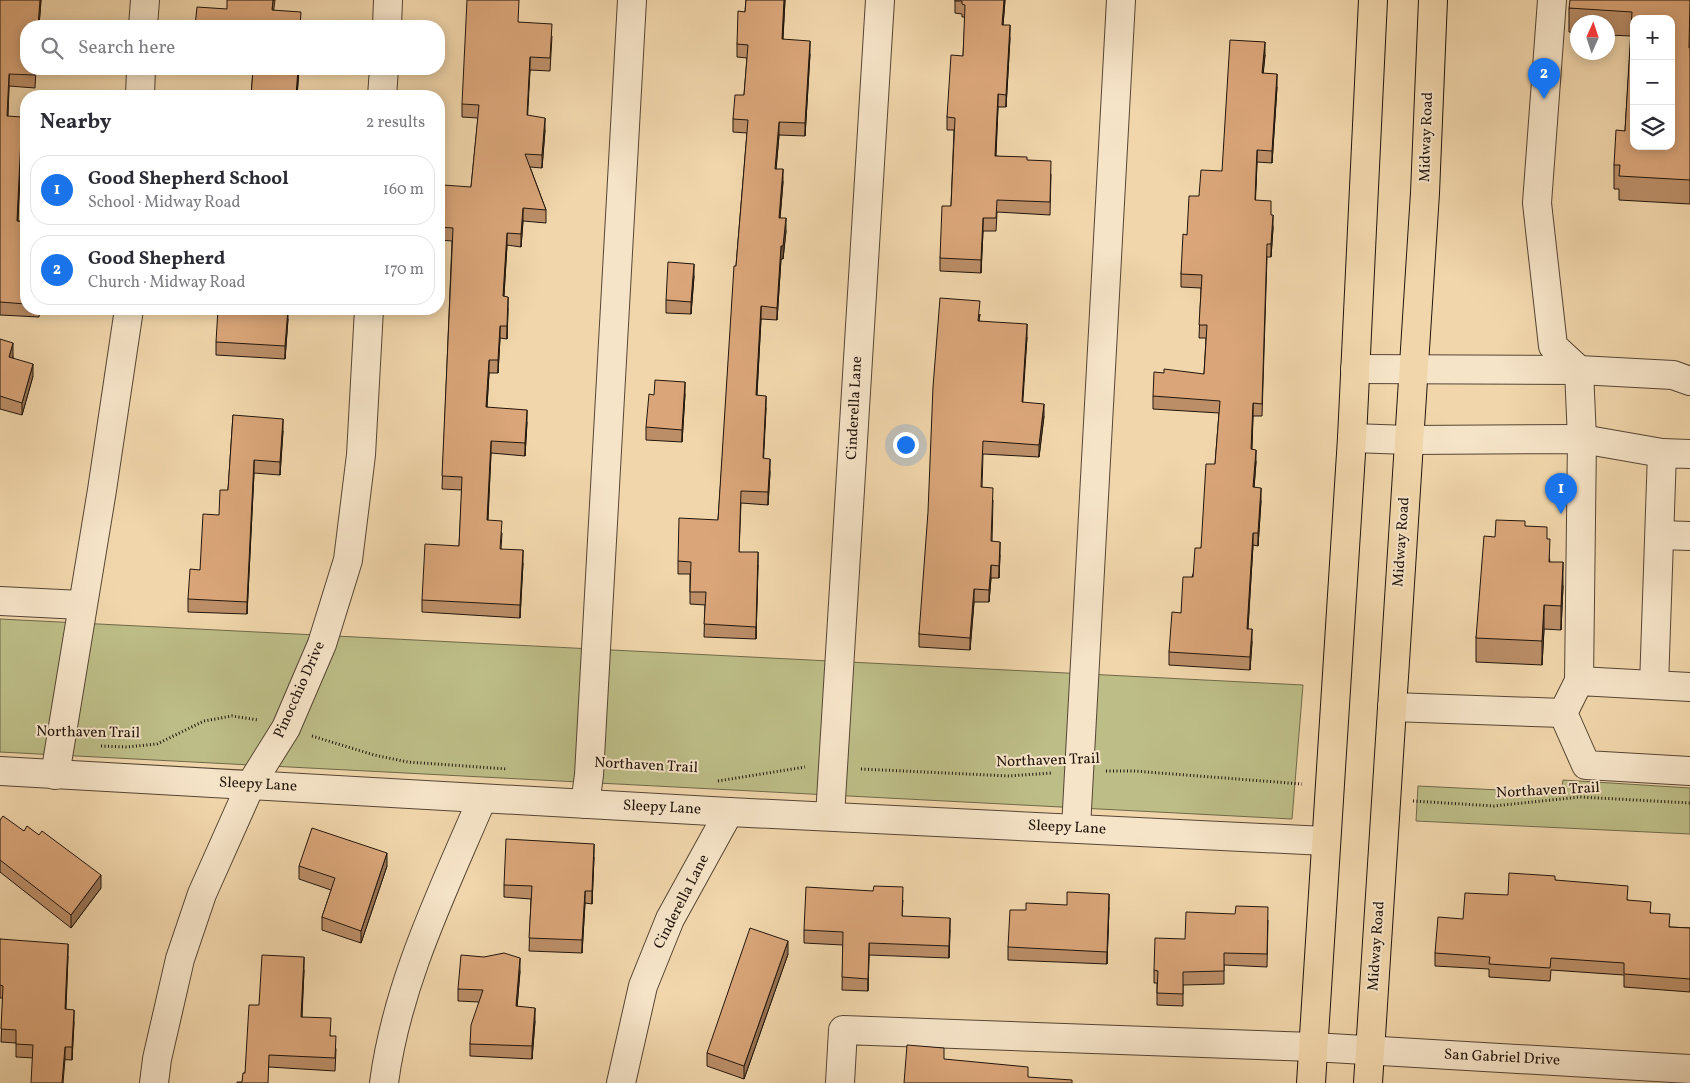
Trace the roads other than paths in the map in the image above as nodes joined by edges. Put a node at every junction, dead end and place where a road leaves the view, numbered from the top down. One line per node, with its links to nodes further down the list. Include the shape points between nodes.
1 (145, 0): 9 (street)
2 (388, 0): 10 (street)
3 (632, 0): 40 (street)
4 (880, 0): 42 (street, Cinderella Lane)
5 (1121, 0): 43 (street)
6 (1373, 0): 17 (main road)
7 (1433, 0): 19 (main road, Midway Road)
8 (1552, 0): 18 (street, via 1537,203 1553,346)
9 (143, 20)
10 (387, 20)
11 (141, 75): 13 (street)
12 (384, 75): 14 (street)
13 (140, 90)
14 (382, 90)
15 (127, 315): 29 (street, via 102,490)
16 (370, 315): 38 (street, Pinocchio Drive, via 360,455 348,560 322,644 286,728)
17 (1355, 369): 19 (street); 21 (main road)
18 (1579, 370): 19 (street); 20 (street, via 1673,374); 22 (street)
19 (1413, 371): 23 (main road, Midway Road)
20 (1690, 381)
21 (1352, 438): 23 (street); 44 (main road)
22 (1582, 439): 23 (street); 24 (street); 30 (street)
23 (1409, 440): 33 (main road, Midway Road)
24 (1662, 453): 25 (street); 26 (street)
25 (1690, 454)
26 (1660, 535): 27 (street); 31 (street)
27 (1690, 536)
28 (0, 601): 29 (street)
29 (81, 605): 37 (street)
30 (1579, 680): 31 (street); 34 (street)
31 (1654, 685): 32 (street)
32 (1690, 687)
33 (1392, 707): 34 (street); 46 (main road, Midway Road)
34 (1563, 713): 36 (street, via 1586,765)
35 (0, 771): 37 (street, Sleepy Lane)
36 (1690, 771)
37 (54, 775): 38 (street, Sleepy Lane)
38 (251, 784): 39 (street, Sleepy Lane); 48 (street, Pinocchio Drive, via 202,894 180,959)
39 (482, 799): 40 (street, Sleepy Lane); 49 (street, via 417,950 387,1060)
40 (585, 804): 41 (street, Sleepy Lane)
41 (729, 812): 42 (street, Sleepy Lane); 50 (street, Cinderella Lane, via 670,919 643,986)
42 (830, 816): 43 (street, Sleepy Lane)
43 (1076, 828): 44 (street, Sleepy Lane)
44 (1325, 841): 45 (main road)
45 (1313, 1047): 46 (street, San Gabriel Drive); 51 (street, San Gabriel Drive, via 843,1030); 52 (main road)
46 (1370, 1051): 47 (street, San Gabriel Drive); 53 (main road, Midway Road)
47 (1690, 1069)
48 (154, 1083)
49 (384, 1083)
50 (621, 1083)
51 (840, 1083)
52 (1311, 1083)
53 (1368, 1083)

